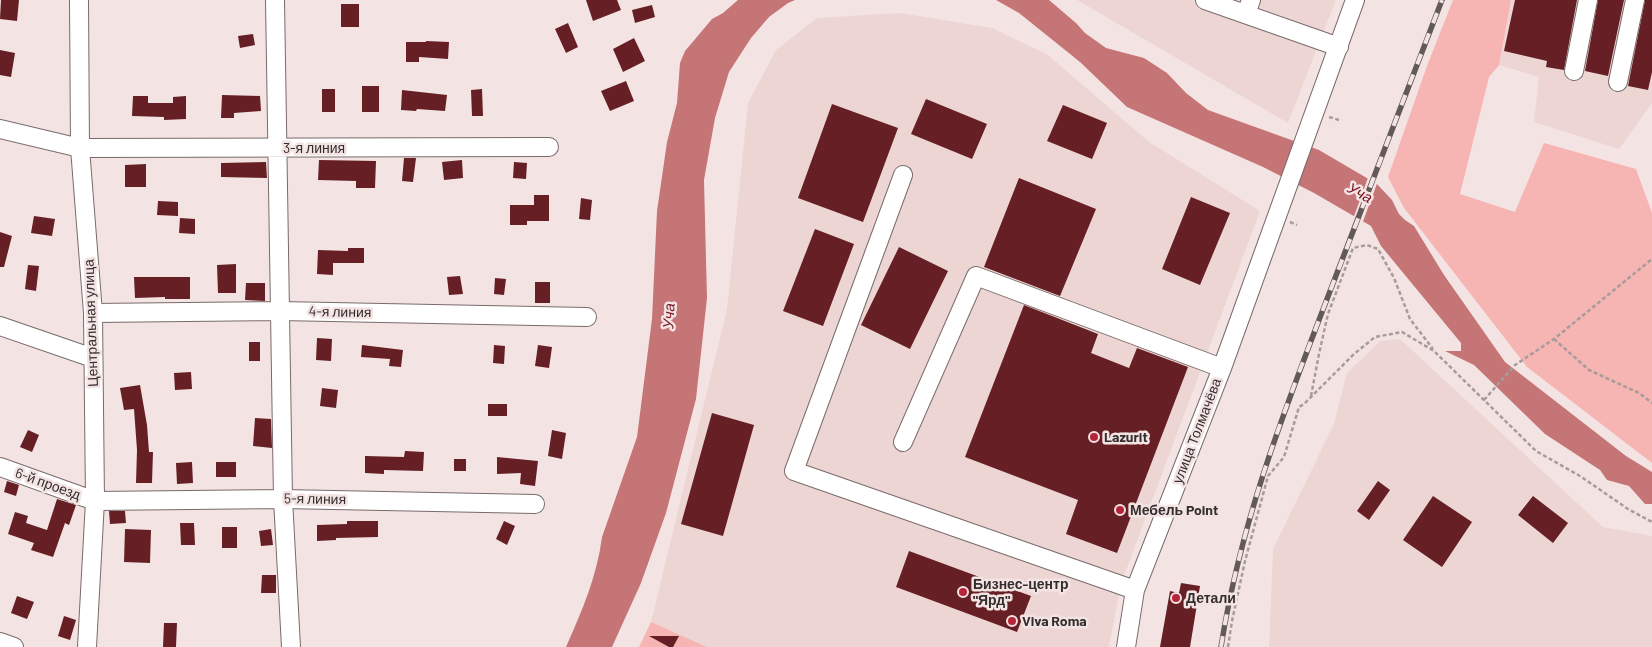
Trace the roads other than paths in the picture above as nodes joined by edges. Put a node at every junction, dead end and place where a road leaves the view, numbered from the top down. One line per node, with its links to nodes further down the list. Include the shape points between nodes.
1 (79, 0): 13 (street, Центральная улица)
2 (275, 0): 14 (street)
3 (1205, 0): 7 (street)
4 (1356, 0): 8 (street)
5 (1588, 0): 9 (street)
6 (1635, 0): 10 (street)
7 (1248, 7): 8 (street)
8 (1339, 48): 21 (street, улица Толмачёва)
9 (1574, 71)
10 (1618, 82)
11 (0, 129): 13 (street, 3-я линия)
12 (549, 147): 14 (street, 3-я линия)
13 (80, 148): 14 (street, 3-я линия); 17 (street, Центральная улица)
14 (277, 148): 16 (street)
15 (903, 175): 27 (street, via 794,471)
16 (280, 311): 17 (street, 4-я линия); 18 (street, 4-я линия); 24 (street)
17 (93, 313): 20 (street, Центральная улица)
18 (587, 317)
19 (0, 326): 20 (street)
20 (93, 358): 25 (street, Центральная улица)
21 (1222, 368): 22 (street, via 976,276); 27 (street, улица Толмачёва)
22 (903, 442)
23 (0, 467): 25 (street, 6-й проезд)
24 (283, 499): 25 (street, 5-я линия); 26 (street, 5-я линия); 31 (street)
25 (95, 501): 30 (street, Центральная улица)
26 (535, 504)
27 (1135, 590): 32 (street, улица Толмачёва)
28 (0, 642): 29 (street)
29 (14, 647)
30 (87, 647)
31 (291, 647)
32 (1126, 647)

